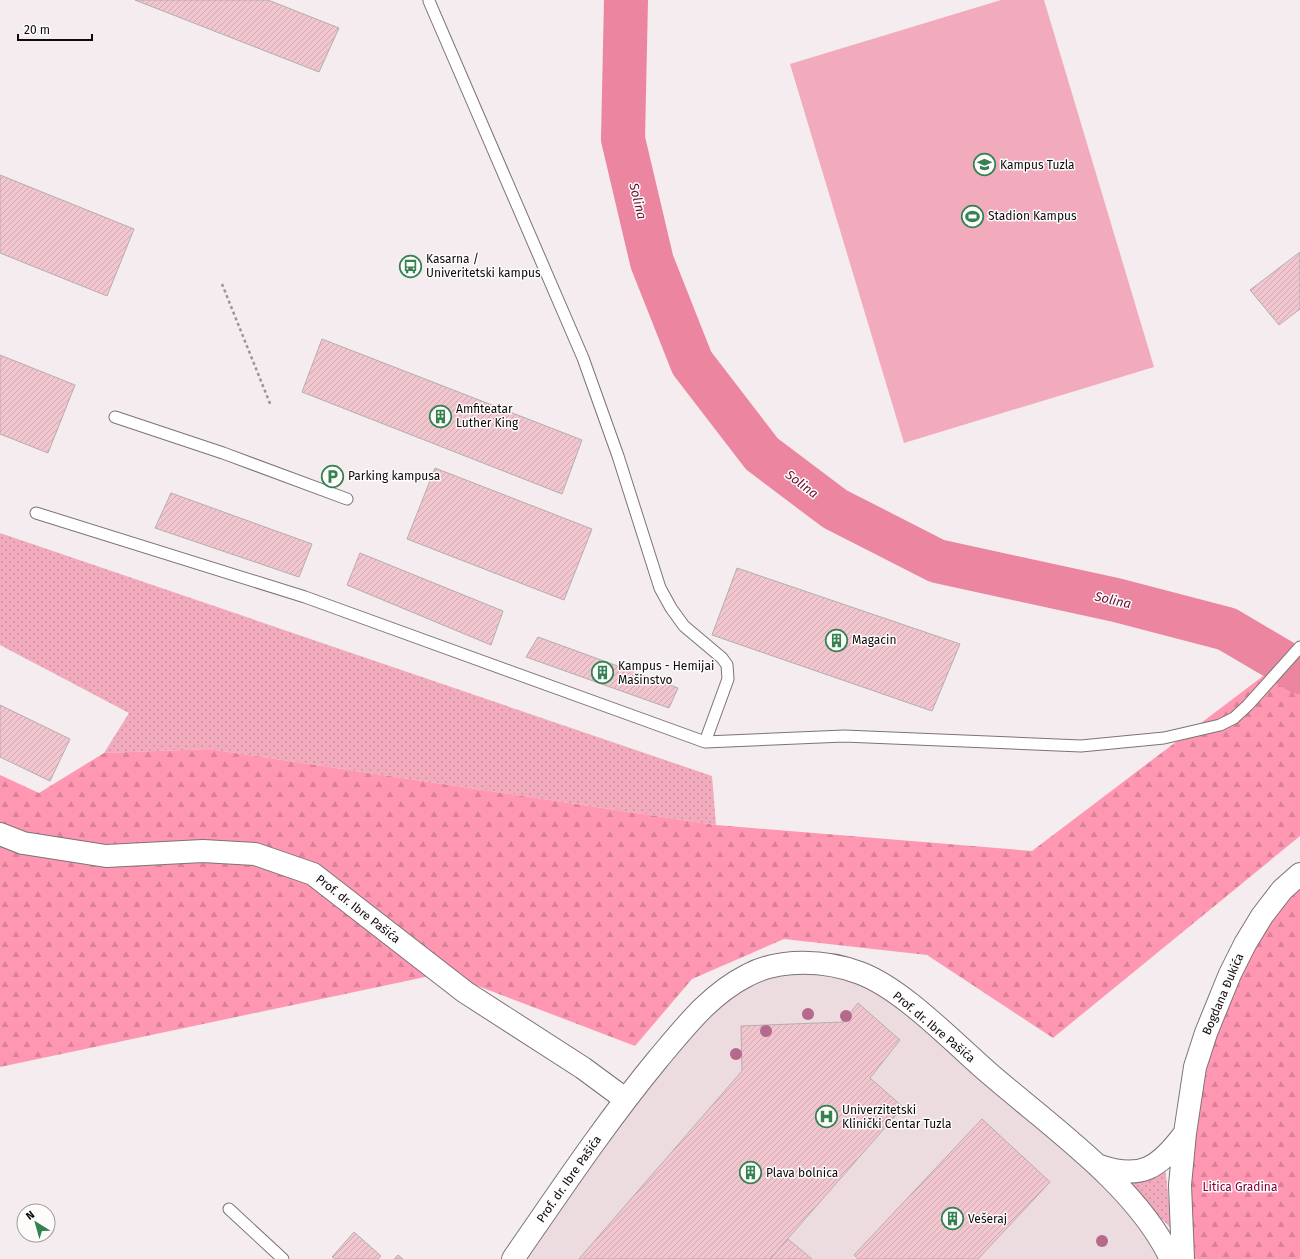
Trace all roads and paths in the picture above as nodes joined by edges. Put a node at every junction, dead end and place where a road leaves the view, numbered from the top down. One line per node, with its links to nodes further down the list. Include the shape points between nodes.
1 (429, 1): 8 (lane, via 582,358 618,456 660,588 684,626 728,665 728,679)
2 (222, 284): 3 (path)
3 (271, 406)
4 (115, 418): 5 (lane, via 223,453)
5 (347, 499)
6 (36, 513): 8 (lane, via 305,597)
7 (1300, 648): 8 (lane, via 1234,718 1220,725 1164,738 1081,746 844,736)
8 (705, 742)
9 (0, 834): 11 (street, Prof. dr. Ibre Pašića, via 23,844 106,856 203,851 255,854 313,874 465,992 583,1068)
10 (1300, 874): 12 (street, Bogdana Đukića, via 1282,890 1262,916 1230,974 1206,1032 1195,1067)
11 (625, 1099): 13 (street, Prof. dr. Ibre Pašića, via 690,1020 723,990 749,974 773,966 793,963 818,964 860,972 902,998); 16 (street, Prof. dr. Ibre Pašića)
12 (1185, 1133): 13 (street, Bogdana Đukića, via 1171,1152 1149,1167 1128,1173 1116,1172); 18 (street, Bogdana Đukića, via 1180,1185)
13 (1096, 1164): 17 (street, Prof. dr. Ibre Pašića, via 1146,1217 1163,1241)
14 (230, 1209): 15 (lane)
15 (283, 1259)
16 (512, 1259)
17 (1171, 1259)
18 (1182, 1259)

